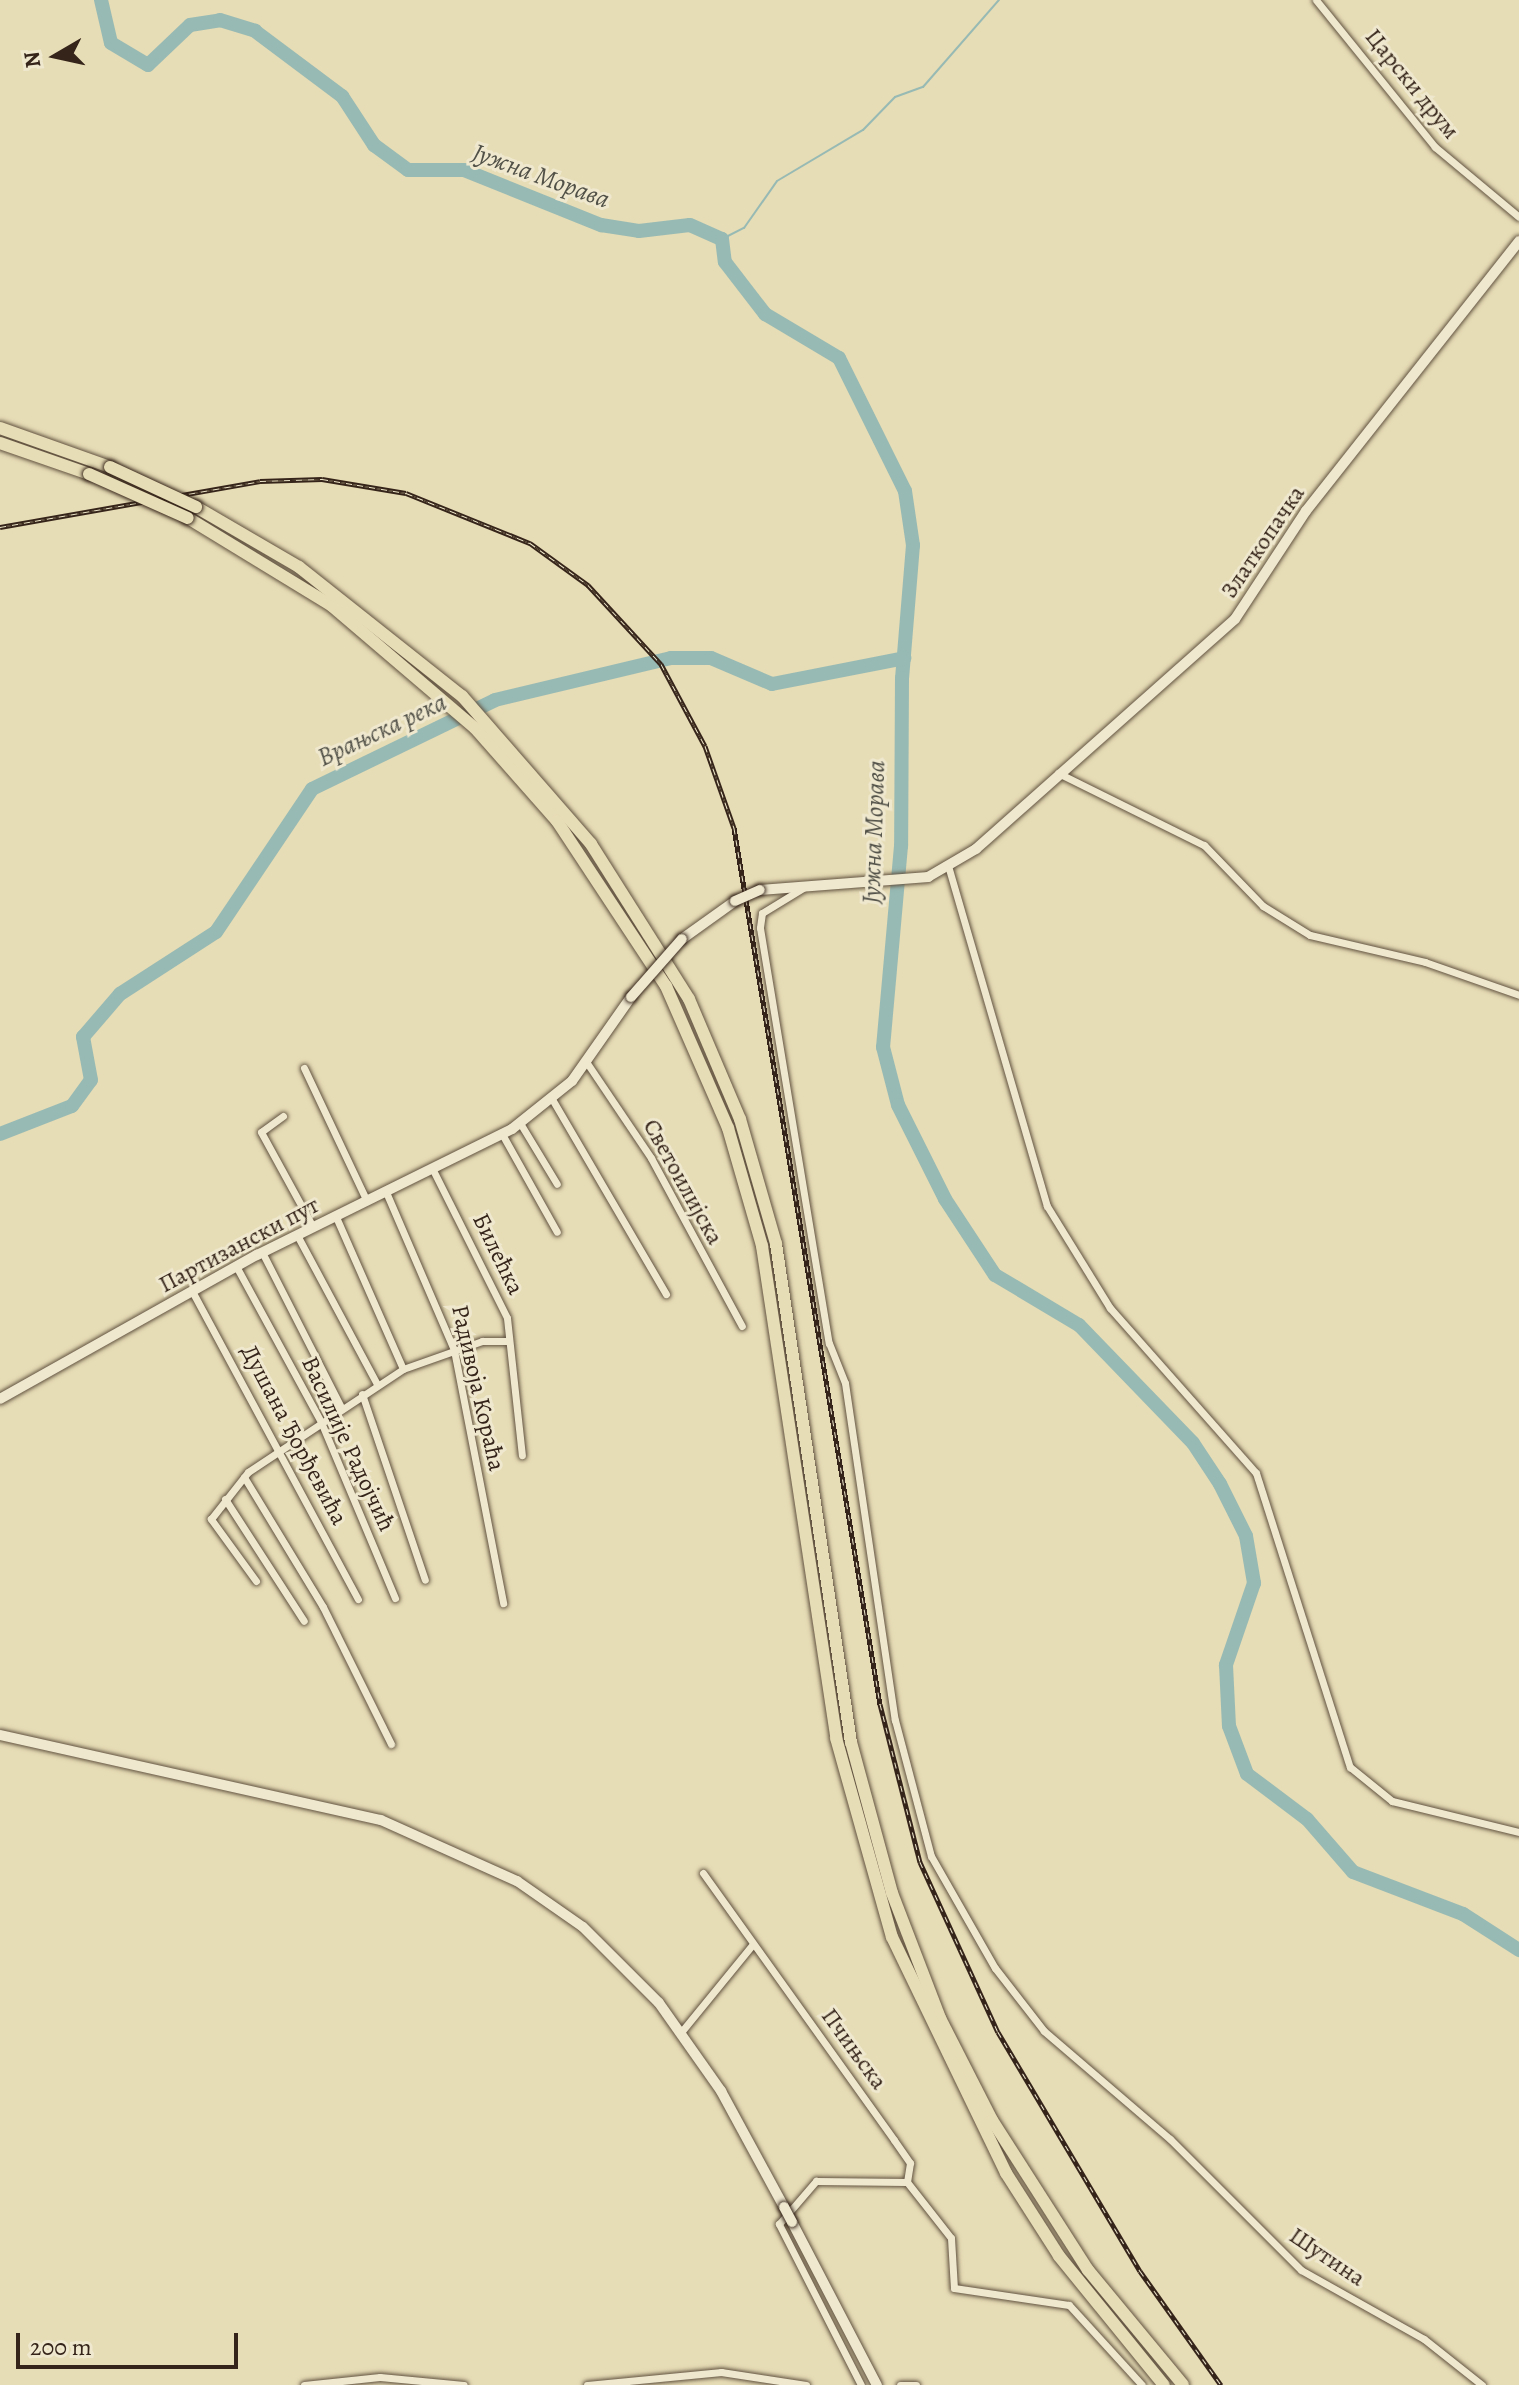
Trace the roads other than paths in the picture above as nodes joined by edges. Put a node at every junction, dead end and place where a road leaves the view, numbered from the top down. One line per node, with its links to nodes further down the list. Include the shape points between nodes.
1 (1316, 0): 2 (street, Царски друм, via 1435,147)
2 (1519, 217)
3 (1519, 241): 7 (main road, Златкопачка, via 1318,495 1273,568 1217,637)
4 (0, 428): 6 (highway, bridge, via 110,467 196,507 299,567 462,696)
5 (0, 443): 6 (highway, bridge, via 89,474 188,518 332,606)
6 (480, 723): 66 (highway, via 611,897 706,1068 739,1158 770,1285 836,1738 892,1937 1006,2173 1059,2256); 67 (highway, via 550,791 653,936 740,1119 791,1325 851,1742 892,1893 928,1993 1047,2210)
7 (1057, 772): 8 (main road, Златкопачка); 11 (street, via 1183,831 1263,906 1310,935 1425,962)
8 (949, 869): 9 (main road, Златкопачка, via 921,878); 51 (street, via 1047,1206 1110,1308 1256,1473 1350,1767 1392,1801)
9 (846, 881): 10 (main road, Партизански пут)
10 (807, 884): 12 (main road, Партизански пут, bridge, via 760,890 682,939); 68 (street, Шутина, via 762,913 760,928 829,1343 845,1383 895,1720 921,1828 964,1920 1029,2015 1170,2139 1301,2270 1424,2339)
11 (1519, 995)
12 (585, 1060): 14 (main road, Партизански пут); 30 (street, Светоилијска, via 651,1158)
13 (304, 1068): 21 (street)
14 (552, 1099): 16 (main road, Партизански пут); 29 (street)
15 (283, 1116): 23 (street, via 261,1132)
16 (520, 1123): 17 (main road, Партизански пут); 19 (street)
17 (502, 1134): 18 (main road, Партизански пут); 24 (street)
18 (433, 1170): 20 (main road, Партизански пут); 31 (street, Билећка, via 507,1318)
19 (557, 1184)
20 (386, 1192): 21 (main road, Партизански пут); 32 (street, Радивоја Кораћа)
21 (367, 1201): 22 (main road, Партизански пут)
22 (336, 1217): 23 (main road, Партизански пут); 33 (street)
23 (313, 1227): 25 (main road, Партизански пут)
24 (557, 1232)
25 (297, 1235): 26 (main road, Партизански пут); 34 (street)
26 (262, 1252): 27 (main road, Партизански пут); 37 (street)
27 (236, 1266): 28 (main road, Партизански пут); 38 (street, Василије Радојчић)
28 (192, 1291): 36 (main road, Партизански пут); 39 (street, Душана Ђорђевића)
29 (666, 1294)
30 (742, 1326)
31 (507, 1341): 32 (street); 40 (street, Билећка)
32 (454, 1350): 33 (street); 47 (street, Радивоја Кораћа)
33 (403, 1369): 34 (street)
34 (377, 1384): 35 (street)
35 (362, 1394): 37 (street); 43 (street)
36 (0, 1399)
37 (341, 1407): 38 (street)
38 (321, 1422): 39 (street); 45 (street, Василије Радојчић)
39 (281, 1448): 41 (street); 46 (street, Душана Ђорђевића)
40 (522, 1455)
41 (244, 1477): 42 (street); 50 (street, via 323,1607)
42 (225, 1499): 44 (street, via 211,1519); 48 (street)
43 (425, 1580)
44 (256, 1581)
45 (395, 1598)
46 (358, 1599)
47 (503, 1603)
48 (304, 1621)
49 (0, 1735): 54 (main road, via 108,1764 341,1810 441,1841 583,1927)
50 (391, 1744)
51 (1519, 1832)
52 (703, 1873): 53 (street, Пчињска)
53 (753, 1944): 54 (street); 55 (street, Пчињска, via 910,2163)
54 (682, 2031): 56 (main road)
55 (907, 2182): 56 (street, via 874,2177 809,2183); 65 (street, via 947,2232 959,2291 1069,2305)
56 (789, 2215): 61 (street, via 780,2229); 62 (main road)
57 (304, 2385): 58 (street, via 380,2377)
58 (464, 2385)
59 (587, 2385): 60 (street, via 709,2372)
60 (806, 2385)
61 (861, 2385)
62 (877, 2385)
63 (900, 2385): 64 (street)
64 (916, 2385)
65 (1142, 2385)
66 (1164, 2385)
67 (1183, 2385)
68 (1482, 2385)

